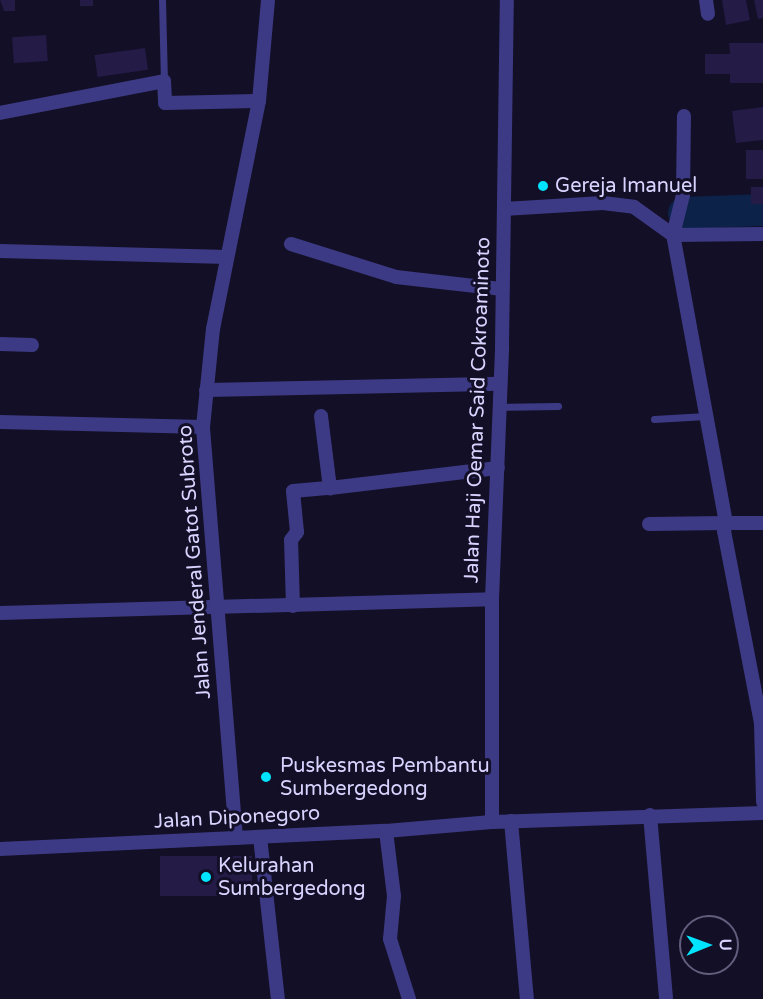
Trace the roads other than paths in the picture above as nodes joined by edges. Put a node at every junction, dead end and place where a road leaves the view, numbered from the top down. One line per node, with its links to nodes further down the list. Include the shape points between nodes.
1 (162, 0): 6 (lane)
2 (268, 0): 7 (street, Jalan Jenderal Gatot Subroto)
3 (507, 0): 10 (street, Jalan Haji Oemar Said Cokroaminoto)
4 (706, 0): 5 (street)
5 (708, 14)
6 (164, 81): 7 (street, via 165,103); 8 (street)
7 (259, 101): 15 (street, Jalan Jenderal Gatot Subroto)
8 (0, 112)
9 (684, 116): 11 (street, via 684,195)
10 (504, 209): 11 (street, via 624,205); 16 (street, Jalan Haji Oemar Said Cokroaminoto)
11 (674, 232): 12 (street); 24 (street)
12 (763, 234)
13 (291, 244): 16 (street, via 396,277)
14 (0, 251): 15 (street)
15 (227, 257): 20 (street, Jalan Jenderal Gatot Subroto)
16 (502, 289): 19 (street, Jalan Haji Oemar Said Cokroaminoto)
17 (0, 344): 18 (street)
18 (32, 345)
19 (500, 384): 20 (street); 22 (street, Jalan Haji Oemar Said Cokroaminoto)
20 (206, 390): 27 (street, Jalan Jenderal Gatot Subroto)
21 (558, 406): 22 (lane)
22 (499, 407): 28 (street, Jalan Haji Oemar Said Cokroaminoto)
23 (321, 416): 29 (street)
24 (706, 416): 25 (lane); 30 (street)
25 (654, 419)
26 (0, 422): 27 (street)
27 (203, 427): 35 (street, Jalan Jenderal Gatot Subroto)
28 (498, 468): 29 (street); 33 (street, Jalan Haji Oemar Said Cokroaminoto)
29 (330, 488): 34 (street, via 292,491 297,532 291,540)
30 (726, 523): 31 (street); 32 (street); 37 (street, via 726,546 761,723)
31 (763, 523)
32 (649, 524)
33 (492, 599): 34 (street); 41 (street, Jalan Haji Oemar Said Cokroaminoto)
34 (292, 606): 35 (street)
35 (217, 608): 36 (street); 44 (street, Jalan Jenderal Gatot Subroto)
36 (0, 613)
37 (763, 802)
38 (763, 813): 39 (street, Jalan Diponegoro)
39 (650, 815): 40 (street, Jalan Diponegoro); 49 (street)
40 (511, 821): 41 (street, Jalan Diponegoro); 48 (street)
41 (492, 822): 42 (street, Jalan Diponegoro)
42 (386, 831): 43 (street, Jalan Diponegoro); 47 (street, via 394,896 390,939)
43 (260, 837): 44 (street, Jalan Diponegoro); 46 (street)
44 (236, 838): 45 (street, Jalan Diponegoro)
45 (0, 849)
46 (278, 999)
47 (409, 999)
48 (526, 999)
49 (666, 999)

